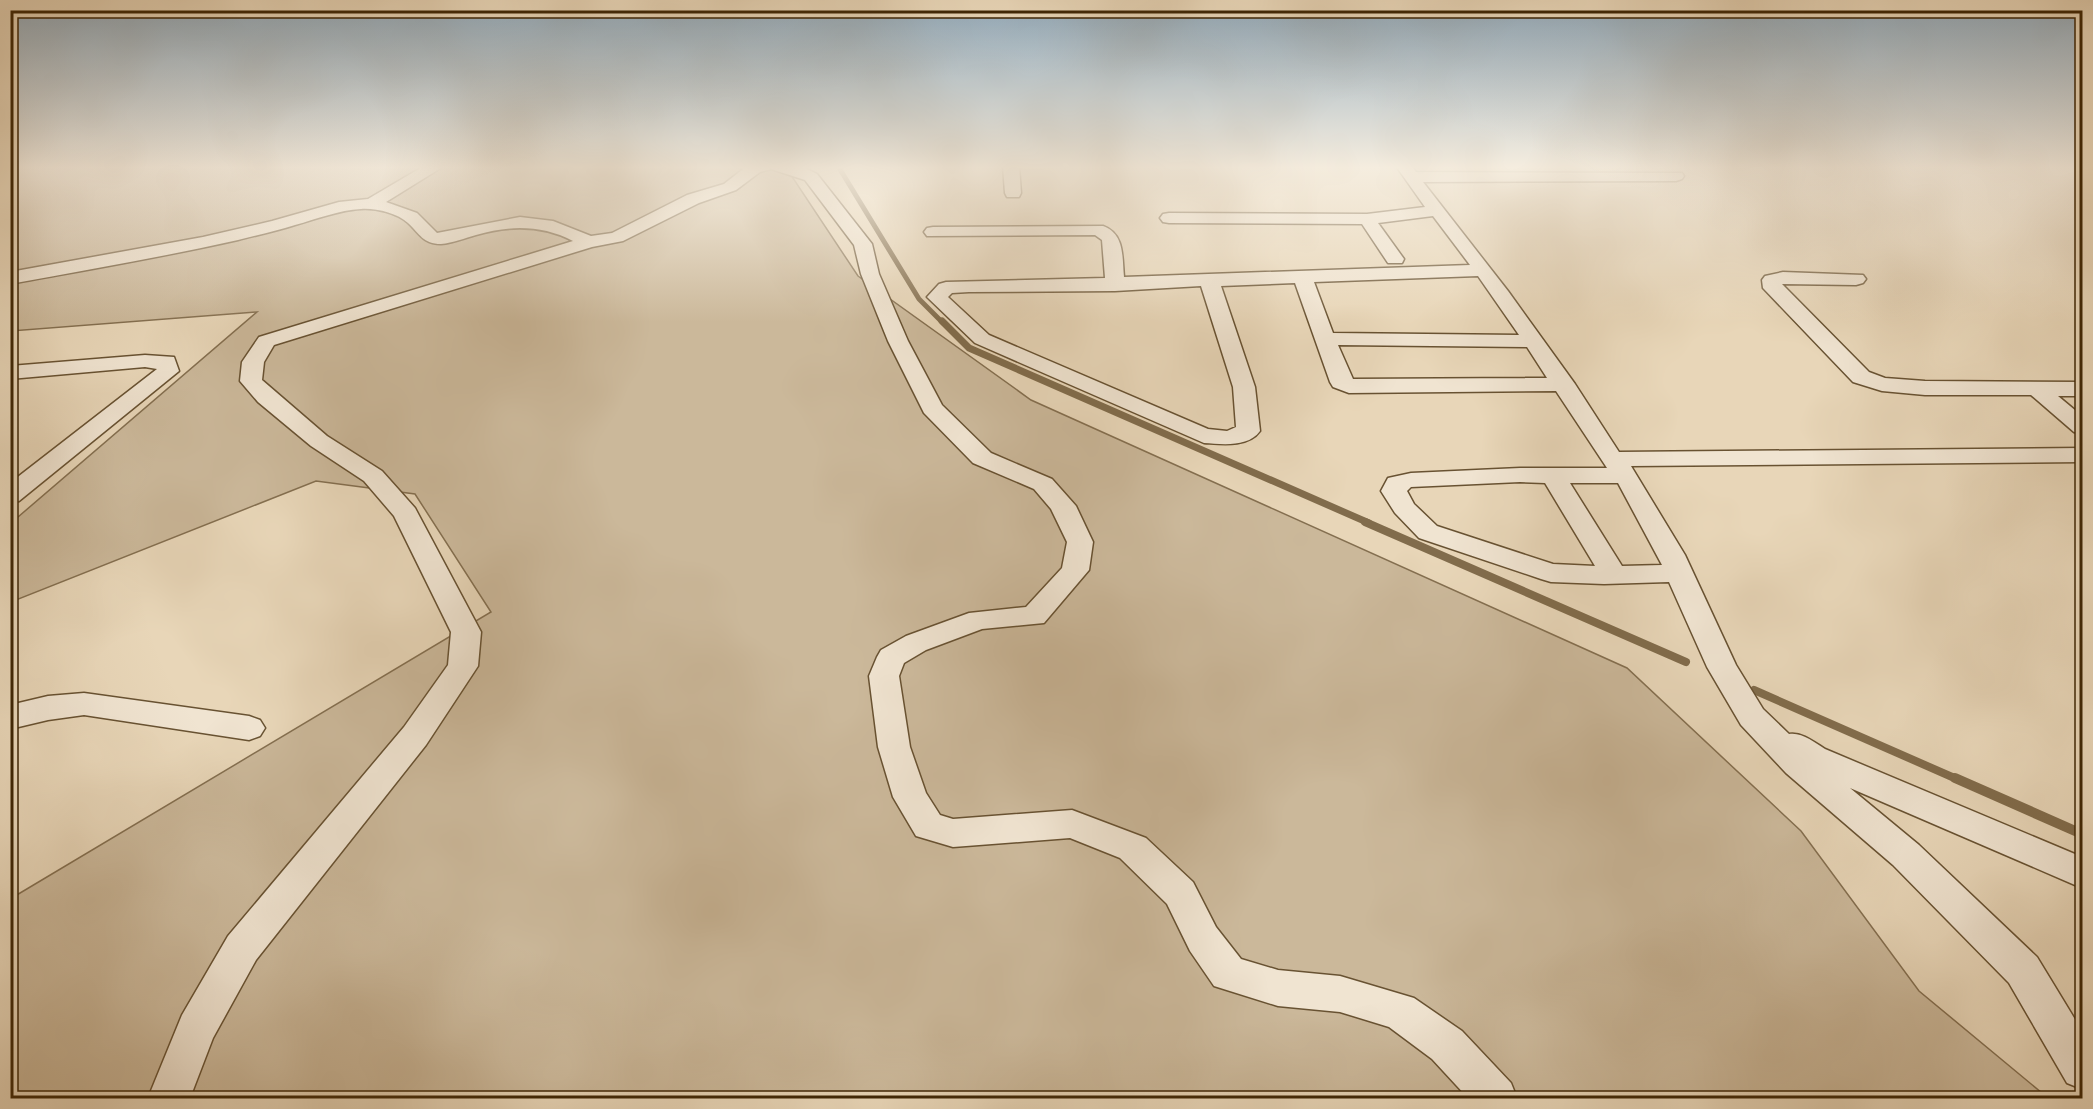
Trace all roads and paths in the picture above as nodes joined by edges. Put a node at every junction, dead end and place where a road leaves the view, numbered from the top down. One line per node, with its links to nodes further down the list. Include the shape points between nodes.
1 (305, 218): 13 (street)
2 (412, 218): 10 (street, via 435,238 499,224 533,222 563,227)
3 (655, 218): 10 (street, via 616,237)
4 (843, 218): 37 (street, via 863,244 870,274 898,341 932,408 982,458 1043,484 1063,506 1080,542 1075,570 1034,616 979,620 916,643 892,657 884,676 894,747 910,797 928,826 953,833 1072,824 1133,848 1180,893 1203,939 1228,973 1278,988 1340,994 1400,1011 1447,1045)
5 (1169, 218): 8 (street)
6 (1378, 218): 8 (street)
7 (1440, 218): 12 (street)
8 (1367, 219): 11 (street)
9 (933, 232): 17 (street, via 1097,230 1111,239)
10 (589, 242): 36 (street, via 266,341 253,362 251,381 266,397 319,441 373,476 406,513 466,632 463,666 415,736 242,948 196,1029)
11 (1395, 259)
12 (1483, 270): 14 (street); 19 (street)
13 (10, 278)
14 (1303, 278): 16 (street); 18 (street)
15 (1856, 279): 23 (street, via 1772,280 1773,288 1861,377 1882,384 1925,388)
16 (1209, 280): 17 (street); 17 (street, via 1244,387 1248,431 1229,438 1204,436 982,339 937,297 946,288 969,286)
17 (1115, 285)
18 (1325, 339): 19 (street); 21 (street, via 1341,382 1349,386)
19 (1533, 341): 21 (street)
20 (10, 373): 28 (street, via 146,361 166,362 168,371)
21 (1564, 384): 26 (street)
22 (2082, 388): 23 (street)
23 (2037, 389): 24 (street)
24 (2082, 427)
25 (2082, 455): 26 (street)
26 (1619, 468): 27 (street); 29 (street)
27 (1553, 476): 30 (street); 30 (street, via 1411,480 1397,483 1394,491 1404,508 1428,532 1551,573)
28 (10, 496)
29 (1679, 573): 30 (street); 32 (street, via 1722,667)
30 (1614, 574)
31 (10, 717): 33 (street, via 84,704)
32 (1752, 717): 34 (street, via 1813,758); 35 (street, via 1798,764 1906,855 2023,970)
33 (249, 728)
34 (2082, 873)
35 (2082, 1069)
36 (169, 1098)
37 (1496, 1098)

